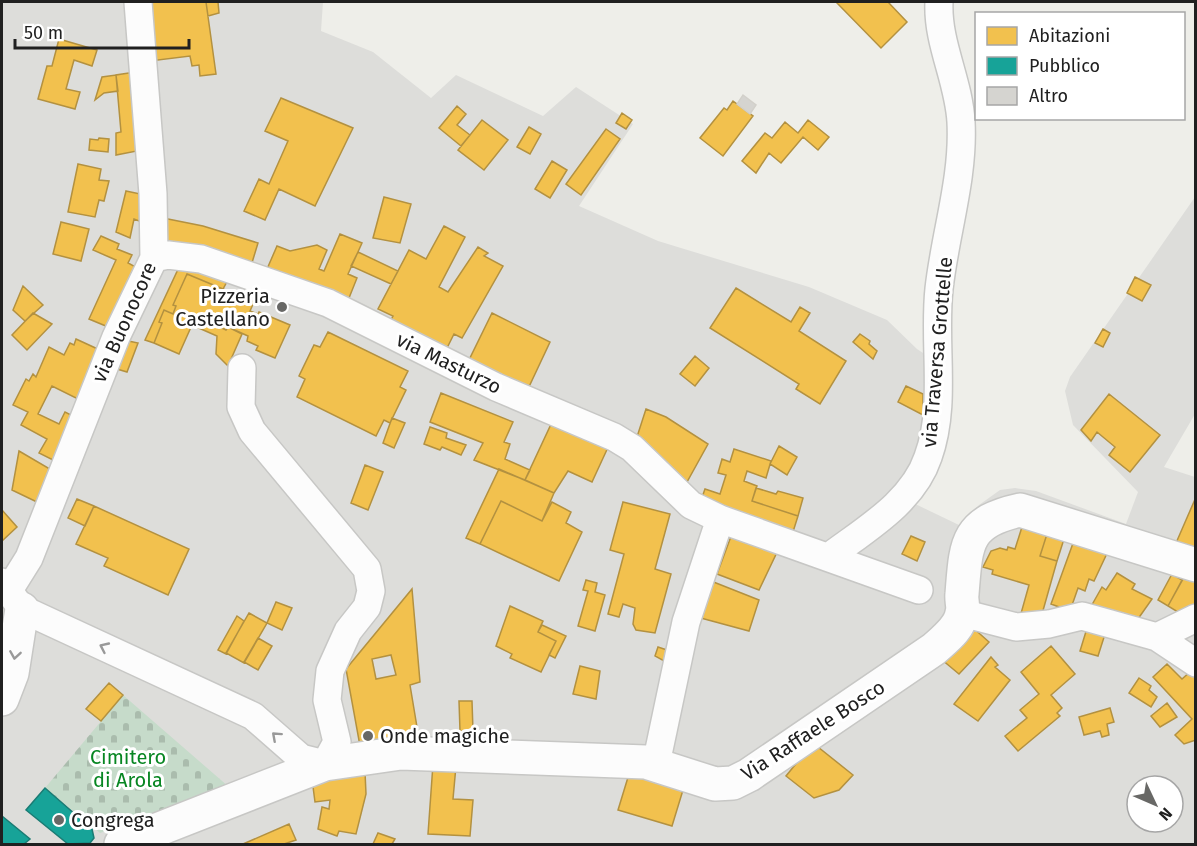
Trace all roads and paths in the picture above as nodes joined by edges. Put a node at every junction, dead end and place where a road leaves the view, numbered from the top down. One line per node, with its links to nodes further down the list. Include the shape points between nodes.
1 (138, 2): 3 (street, via Buonocore)
2 (939, 2): 6 (street, via Traversa Grottelle, via 938,22 961,121 960,158 939,291 936,417 928,458 905,498)
3 (154, 258): 5 (street, via Masturzo, via 168,255 201,259 328,303 496,387 614,436 632,448 691,505); 9 (street, via Buonocore, via 116,337 29,558)
4 (242, 368): 15 (street, via 241,407 252,431 367,569 371,591 366,607 348,631 330,671 327,700 337,742)
5 (720, 519): 6 (street); 16 (street, via 686,622)
6 (830, 556): 8 (street)
7 (1196, 565): 10 (street, via 1020,510 995,515 979,526 969,542)
8 (919, 590)
9 (11, 594): 14 (street, one-way to 14, via 12,673); 15 (street, one-way to 9, via 300,758 253,716)
10 (963, 613): 12 (street, via 1016,627 1082,616); 16 (street, Via Raffaele Bosco, via 953,632 934,649 733,783 715,784)
11 (1196, 618): 12 (street)
12 (1157, 637): 13 (street)
13 (1196, 663)
14 (2, 699)
15 (325, 764): 16 (street, Via Raffaele Bosco, via 401,753); 17 (street, Via Raffaele Bosco)
16 (656, 764)
17 (121, 844)

